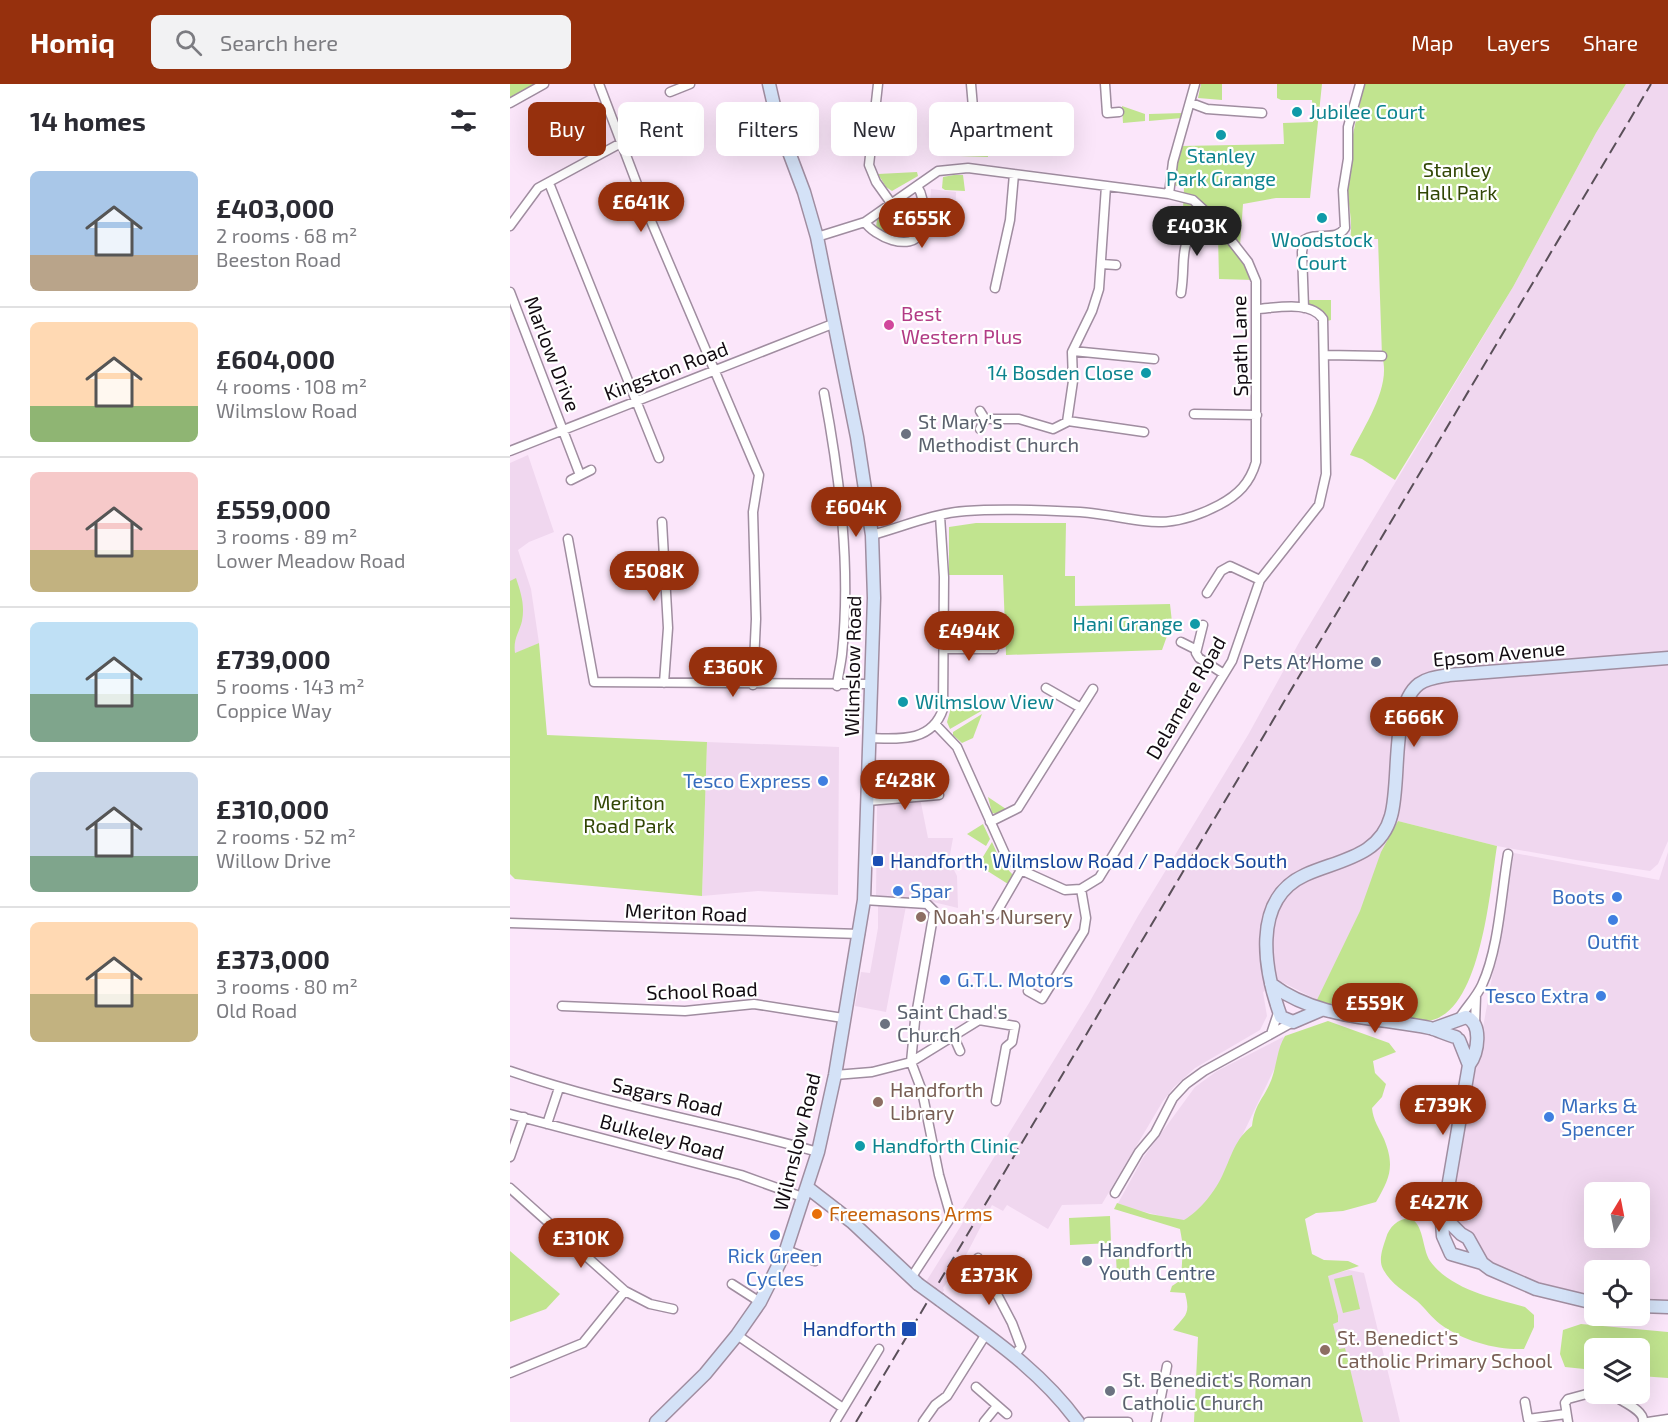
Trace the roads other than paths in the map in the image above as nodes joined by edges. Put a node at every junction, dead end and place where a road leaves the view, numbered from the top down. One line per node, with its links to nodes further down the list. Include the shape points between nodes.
1 (544, 84): 12 (street)
2 (599, 84): 16 (street)
3 (690, 84): 10 (street)
4 (769, 84): 28 (street, Wilmslow Road, via 778,123)
5 (878, 84): 24 (street, via 870,165)
6 (971, 84): 11 (street)
7 (1105, 84): 14 (street, via 1107,113)
8 (1195, 84): 13 (street)
9 (1360, 84): 34 (street, via 1348,127 1343,190 1345,228 1337,235 1304,240)
10 (670, 93)
11 (973, 102)
12 (510, 103)
13 (1191, 103): 15 (street, via 1207,109); 23 (street, via 1173,162)
14 (1119, 112)
15 (1262, 113)
16 (618, 135)
17 (618, 145): 20 (street)
18 (626, 156): 41 (street)
19 (1014, 174): 21 (street, Spath Lane, via 954,167 938,171); 22 (street, Spath Lane); 31 (street, via 1010,220)
20 (549, 183): 27 (street, via 532,193); 43 (street)
21 (917, 186): 24 (street, Spath Lane); 26 (street, via 923,201 923,229 917,237 887,239)
22 (1106, 186): 23 (street, Spath Lane); 29 (street)
23 (1169, 194): 25 (street, Spath Lane, via 1192,200)
24 (891, 203): 26 (street, Spath Lane)
25 (1209, 217): 33 (street, via 1195,227 1185,242); 35 (street, Spath Lane, via 1248,262 1256,281)
26 (865, 222): 28 (street, Spath Lane)
27 (510, 226)
28 (817, 237): 36 (street, Wilmslow Road)
29 (1102, 264): 30 (street); 37 (street, via 1096,300)
30 (1116, 266)
31 (995, 288)
32 (510, 292): 47 (street, Marlow Drive)
33 (1181, 292)
34 (1304, 308): 35 (street); 38 (street, Delamere Road, via 1316,311 1323,319)
35 (1257, 309): 45 (street, Spath Lane)
36 (835, 323): 41 (street, Kingston Road); 57 (street, Wilmslow Road)
37 (1073, 351): 40 (street); 46 (street)
38 (1325, 355): 39 (street); 59 (street, Delamere Road, via 1323,492 1319,505)
39 (1382, 357)
40 (1154, 359)
41 (714, 369): 43 (street, Kingston Road); 70 (street, via 759,475 753,512)
42 (824, 393): 71 (street, Wilmslow Road, via 843,549 842,655)
43 (636, 400): 47 (street, Kingston Road); 51 (street)
44 (1194, 414): 45 (street)
45 (1257, 415): 55 (street, Spath Lane, via 1256,462 1246,484 1225,502 1191,518 1164,523 1088,513 1005,510)
46 (1068, 421): 48 (street, via 1053,429 1019,419 983,415); 49 (street)
47 (563, 428): 50 (street, Kingston Road); 53 (street, Marlow Drive)
48 (980, 429)
49 (1144, 432)
50 (510, 451)
51 (659, 458)
52 (591, 470): 53 (street)
53 (580, 475): 54 (street)
54 (571, 480)
55 (940, 516): 57 (street, Spath Lane); 63 (street)
56 (662, 522): 68 (street, via 668,628)
57 (872, 535): 69 (street, Wilmslow Road)
58 (568, 539): 68 (street, via 594,681)
59 (1260, 580): 60 (street, via 1230,566 1221,571); 67 (street, Delamere Road)
60 (1207, 592)
61 (1203, 625): 65 (street)
62 (1181, 642): 65 (street)
63 (944, 649): 64 (street); 75 (street, via 944,700)
64 (994, 649)
65 (1195, 649): 67 (street, via 1199,658)
66 (1668, 658): 87 (street, Epsom Avenue, via 1449,675 1417,685 1402,714 1391,817 1377,841 1361,855 1304,876 1287,887 1270,916 1264,942)
67 (1224, 674): 82 (street, Delamere Road, via 1099,878)
68 (664, 683): 70 (street)
69 (871, 684): 71 (street); 76 (street, Wilmslow Road)
70 (753, 685): 71 (street)
71 (837, 686)
72 (1046, 688): 74 (street)
73 (1093, 690): 74 (street)
74 (1081, 708): 79 (street, via 1018,808)
75 (936, 725): 76 (street, via 907,739); 79 (street, via 957,747)
76 (871, 738): 78 (street, Wilmslow Road)
77 (939, 795): 78 (street)
78 (868, 801): 83 (street, Wilmslow Road)
79 (990, 822): 81 (street, via 1005,854)
80 (1508, 854): 89 (street, via 1490,960)
81 (1021, 870): 82 (street, via 1055,886); 84 (street)
82 (1081, 890): 88 (street, via 1084,931 1042,999)
83 (864, 900): 86 (street, Wilmslow Road); 103 (street, via 927,904 933,911)
84 (995, 915)
85 (510, 923): 86 (street, Meriton Road)
86 (860, 934): 94 (street, Wilmslow Road)
87 (1271, 984): 90 (street); 92 (street, Epsom Avenue)
88 (1028, 991)
89 (1476, 996): 95 (street); 97 (street)
90 (1295, 999): 92 (street, via 1282,1002); 93 (street); 96 (street, via 1303,1008)
91 (562, 1006): 94 (street, School Road, via 685,1011 754,1004)
92 (1279, 1010): 96 (street, via 1283,1019); 99 (street)
93 (1321, 1010): 96 (street); 98 (street)
94 (843, 1018): 106 (street, Wilmslow Road)
95 (1458, 1020): 97 (street, via 1470,1018); 98 (street); 101 (street, via 1453,1030)
96 (1295, 1021): 99 (street)
97 (1476, 1027): 101 (street, via 1470,1040); 104 (street, via 1474,1058)
98 (1434, 1029): 101 (street)
99 (1271, 1034): 116 (street, via 1186,1084 1173,1098)
100 (952, 1035): 102 (street); 103 (street); 108 (street, via 969,1024 988,1020 1015,1026 1012,1042 1006,1047)
101 (1457, 1038): 104 (street)
102 (960, 1051)
103 (911, 1062): 106 (street, via 872,1072); 126 (street, via 938,1149 951,1217)
104 (1469, 1065): 117 (street)
105 (510, 1071): 107 (street, Sagars Road)
106 (835, 1075): 112 (street, Wilmslow Road)
107 (560, 1088): 111 (street); 112 (street, Sagars Road)
108 (996, 1101)
109 (510, 1114): 110 (street, Bulkeley Road)
110 (525, 1117): 111 (street, Bulkeley Road); 113 (street)
111 (547, 1124): 115 (street, Bulkeley Road)
112 (818, 1152): 115 (street, Wilmslow Road)
113 (510, 1157)
114 (510, 1188): 128 (street)
115 (806, 1193): 121 (street, Wilmslow Road); 126 (street, via 852,1222)
116 (1115, 1193)
117 (1445, 1213): 118 (street); 120 (street, via 1443,1236)
118 (1461, 1234): 119 (street); 120 (street, via 1450,1239)
119 (1471, 1244): 123 (street, via 1468,1254); 125 (street)
120 (1448, 1247): 123 (street)
121 (786, 1250): 124 (street); 130 (street, Wilmslow Road)
122 (978, 1258): 137 (street, via 1017,1333 1021,1347)
123 (1461, 1258): 125 (street)
124 (816, 1262)
125 (1482, 1263): 129 (street, via 1510,1280)
126 (914, 1281): 134 (street, bridge)
127 (732, 1284): 130 (street)
128 (626, 1292): 133 (street, via 650,1304); 139 (street, via 583,1343)
129 (1584, 1301)
130 (760, 1302): 135 (street, Wilmslow Road)
131 (1650, 1306): 132 (street)
132 (1668, 1307)
133 (673, 1309)
134 (986, 1334): 137 (street); 151 (street, via 947,1396)
135 (737, 1335): 145 (street); 149 (street, Wilmslow Road, via 705,1374)
136 (879, 1348): 145 (street)
137 (1014, 1356): 153 (street, via 1053,1391)
138 (1167, 1366): 156 (street)
139 (510, 1373)
140 (976, 1387): 144 (street)
141 (1584, 1394): 147 (street, via 1568,1398)
142 (1525, 1402): 147 (street, via 1528,1419)
143 (1625, 1404): 157 (street, via 1640,1410)
144 (997, 1406): 146 (street); 152 (street)
145 (843, 1408): 150 (street)
146 (1007, 1414)
147 (1567, 1418)
148 (1668, 1419): 158 (street)
149 (656, 1422)
150 (835, 1422)
151 (923, 1422)
152 (984, 1422)
153 (1078, 1422)
154 (1088, 1422): 155 (street)
155 (1128, 1422)
156 (1156, 1422)
157 (1644, 1422)
158 (1648, 1422)

